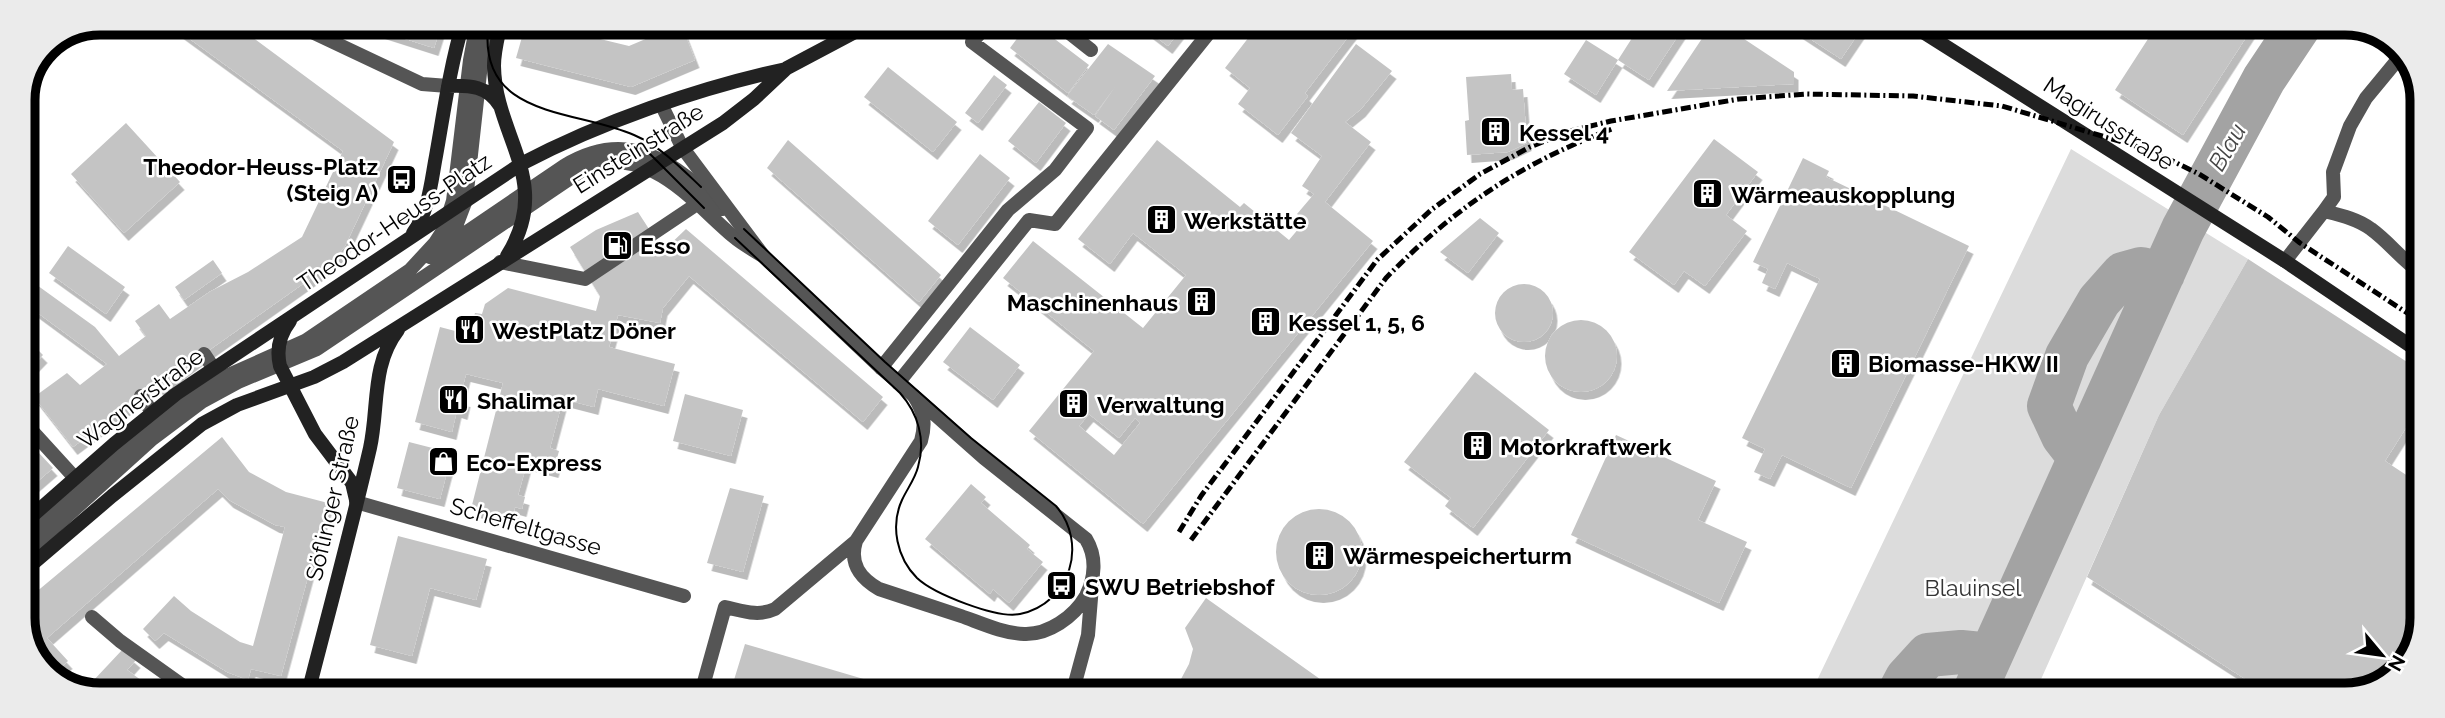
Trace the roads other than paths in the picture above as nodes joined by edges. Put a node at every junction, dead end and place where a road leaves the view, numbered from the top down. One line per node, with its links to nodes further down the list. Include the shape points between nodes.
1 (318, 35): 13 (street, via 422,84)
2 (460, 35): 13 (street)
3 (486, 35): 14 (street)
4 (491, 35): 16 (street)
5 (849, 35): 12 (street, Einsteinstraße)
6 (978, 35): 38 (street, via 972,42 1087,128 1055,170 1008,211)
7 (1072, 35): 10 (street)
8 (1207, 35): 40 (street, via 1055,224 1029,220)
9 (1928, 35): 30 (street, Magirusstraße)
10 (1091, 50)
11 (2397, 60): 25 (street, via 2350,126 2333,172 2334,197)
12 (787, 68): 15 (street, Einsteinstraße); 17 (street, Einsteinstraße, via 723,123)
13 (448, 86): 14 (street); 26 (street, via 425,208)
14 (473, 86): 16 (street, via 494,98); 22 (street); 24 (street)
15 (662, 106): 17 (street); 19 (street, Einsteinstraße, via 580,135)
16 (501, 108): 19 (street)
17 (682, 147): 18 (street, Einsteinstraße); 21 (street)
18 (662, 160): 20 (street, Einsteinstraße); 21 (street); 23 (street, via 631,148 604,150 572,161)
19 (521, 164): 22 (street, Theodor-Heuss-Platz); 23 (street)
20 (649, 169): 21 (street); 23 (street, via 624,162 591,166); 29 (street, Einsteinstraße)
21 (707, 197): 28 (street, via 744,229); 28 (street, via 735,238); 29 (street, via 585,279)
22 (466, 200): 24 (street, Theodor-Heuss-Platz); 27 (street)
23 (525, 200): 27 (street); 29 (street, via 517,239); 32 (street)
24 (451, 210): 26 (street, Theodor-Heuss-Platz); 32 (street)
25 (2324, 211): 30 (street); 31 (street, via 2369,227)
26 (407, 239): 33 (street, Theodor-Heuss-Platz)
27 (449, 244): 32 (street)
28 (765, 258): 38 (street)
29 (503, 260): 34 (street)
30 (2286, 261): 35 (street, Magirusstraße)
31 (2410, 265)
32 (411, 277): 37 (street)
33 (293, 318): 37 (street, via 282,334); 39 (street, Wagnerstraße)
34 (409, 319): 41 (street, via 343,362); 47 (street, Söflinger Straße, via 382,359 373,431)
35 (2410, 346)
36 (204, 354): 39 (street)
37 (279, 360): 41 (street); 49 (street, via 222,378 183,402); 51 (street, via 179,418)
38 (881, 368): 40 (street)
39 (214, 369): 44 (street, Wagnerstraße)
40 (898, 383): 43 (street)
41 (289, 386): 47 (street, via 315,434 352,483); 52 (street, via 202,424)
42 (141, 396): 44 (street)
43 (914, 397): 50 (street, via 925,422 921,441); 53 (street, via 1080,533 1093,553)
44 (152, 412): 46 (street, Wagnerstraße)
45 (35, 434): 46 (street)
46 (75, 478): 48 (street, Wagnerstraße)
47 (356, 502): 54 (street, Scheffeltgasse); 57 (street, Söflinger Straße)
48 (35, 513)
49 (35, 531)
50 (856, 541): 53 (street, via 856,569 879,589 1012,632 1035,633 1059,624 1079,607); 58 (street, via 775,609 756,614 725,607)
51 (35, 544)
52 (35, 562)
53 (1092, 579): 59 (street, via 1088,635)
54 (684, 596)
55 (92, 617): 56 (street)
56 (179, 683)
57 (311, 683)
58 (704, 683)
59 (1075, 683)

